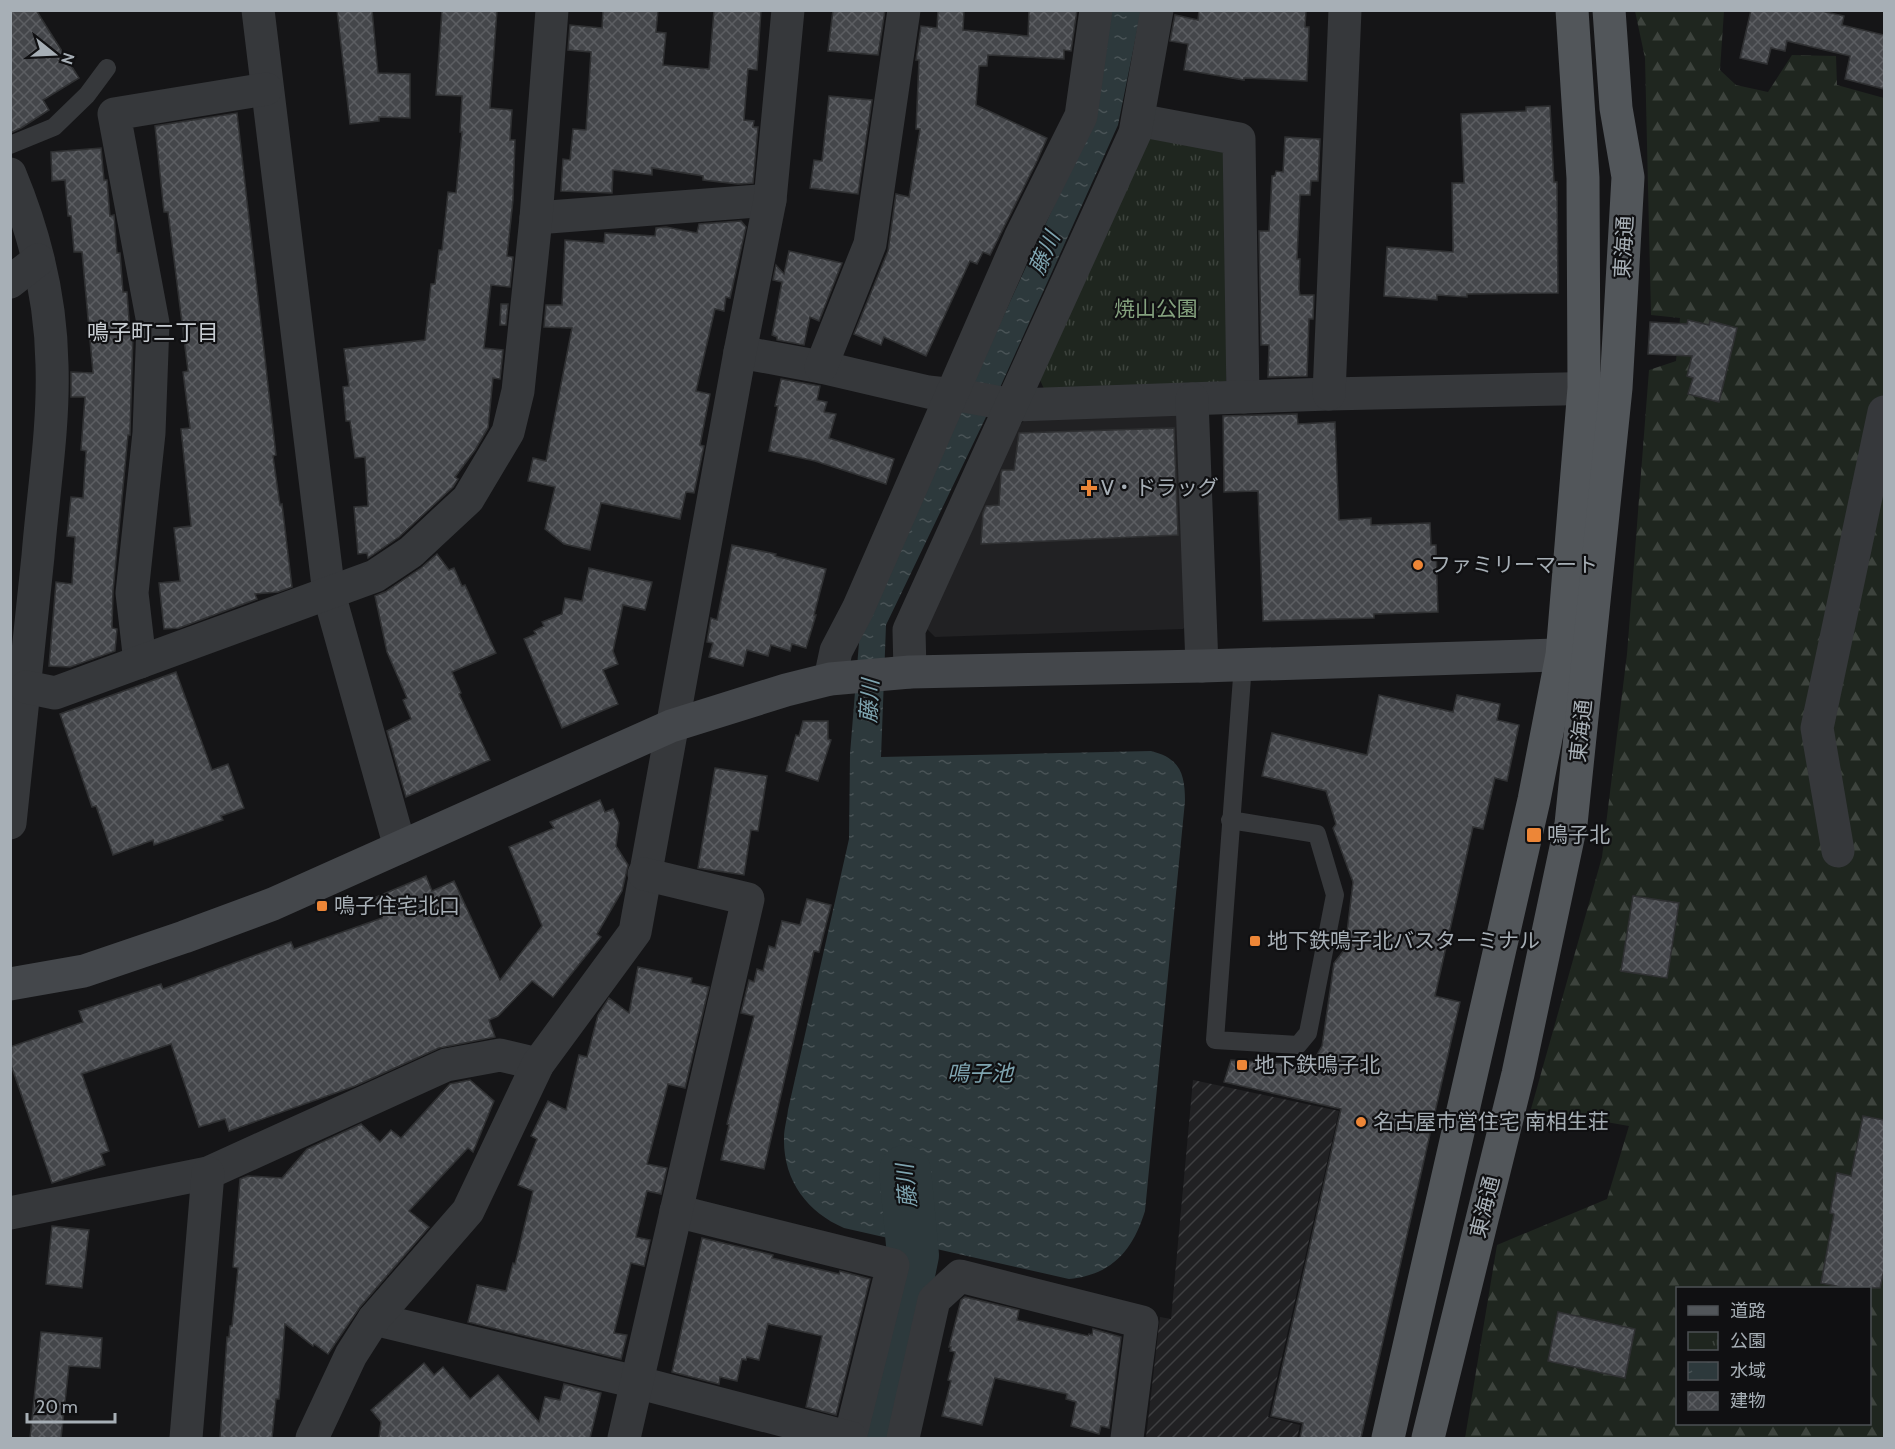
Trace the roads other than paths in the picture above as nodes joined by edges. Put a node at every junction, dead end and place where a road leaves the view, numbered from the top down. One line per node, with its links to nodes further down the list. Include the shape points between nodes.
1 (258, 10): 11 (street)
2 (552, 10): 16 (street)
3 (789, 10): 15 (street)
4 (904, 10): 20 (street, via 870,244)
5 (1096, 10): 24 (street, via 1081,116 1020,238)
6 (1157, 10): 12 (street)
7 (1345, 10): 23 (street)
8 (1572, 10): 21 (main road, 東海通, via 1583,178)
9 (1608, 10): 22 (main road, 東海通, via 1628,177)
10 (107, 68): 13 (lane, via 87,95 54,127)
11 (266, 89): 29 (street); 31 (street, via 114,114 153,323 149,433 132,593)
12 (1138, 120): 25 (street, via 1239,139); 27 (street)
13 (10, 145)
14 (10, 174): 17 (street, via 29,222)
15 (770, 200): 16 (street); 19 (street)
16 (536, 218): 29 (street, via 518,391 508,432 468,499 446,522 375,576)
17 (38, 260): 18 (street); 36 (street, via 52,364 51,411)
18 (10, 282)
19 (740, 352): 20 (street); 37 (street)
20 (821, 367): 24 (street)
21 (1584, 388): 22 (street); 23 (street); 30 (main road, 東海通)
22 (1616, 388): 30 (main road, 東海通)
23 (1329, 394): 25 (street)
24 (957, 395): 27 (street); 35 (street, via 836,651)
25 (1243, 397): 26 (street)
26 (1192, 399): 27 (street); 33 (street)
27 (1007, 404): 34 (street, via 909,630)
28 (1884, 412): 41 (street, via 1817,728)
29 (328, 594): 31 (street); 40 (street)
30 (1575, 655): 32 (street); 56 (main road, 東海通, via 1534,800); 57 (main road, 東海通, via 1571,824 1518,1074)
31 (140, 662): 36 (street, via 55,693)
32 (1243, 664): 33 (street); 38 (lane)
33 (1202, 666): 34 (street)
34 (901, 672): 35 (street)
35 (839, 678): 37 (street, via 786,690)
36 (26, 687): 39 (street)
37 (671, 726): 40 (street); 42 (street)
38 (1230, 820): 38 (lane, via 1317,834 1335,895 1308,1033 1298,1045 1215,1040)
39 (10, 823)
40 (400, 847): 43 (street, via 273,904 184,937 84,970)
41 (1838, 851)
42 (644, 874): 44 (street, via 635,932); 46 (street, via 748,898)
43 (10, 984)
44 (538, 1064): 45 (street, via 500,1055 446,1065); 48 (street, via 468,1211)
45 (208, 1173): 47 (street); 50 (street)
46 (676, 1211): 49 (street); 53 (street, via 893,1265)
47 (10, 1213)
48 (374, 1319): 49 (street); 51 (street, via 351,1355)
49 (636, 1382): 52 (street); 53 (street)
50 (186, 1438)
51 (312, 1438)
52 (624, 1438)
53 (851, 1438)
54 (903, 1438): 55 (street, via 934,1300 960,1276 1142,1322)
55 (1127, 1438)
56 (1388, 1438)
57 (1428, 1438)

